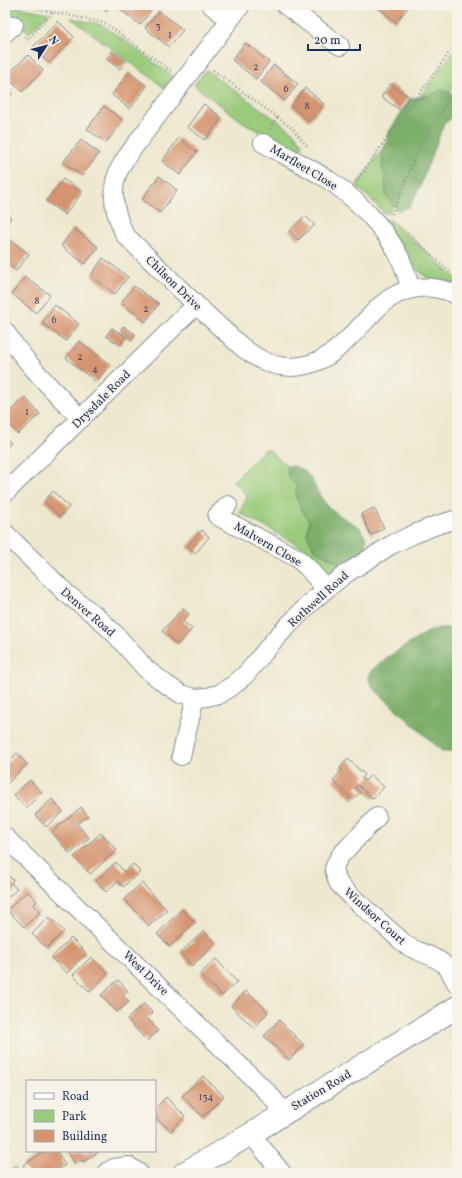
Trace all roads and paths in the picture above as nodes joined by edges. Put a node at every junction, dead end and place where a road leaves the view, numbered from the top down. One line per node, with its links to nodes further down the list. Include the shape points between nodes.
1 (19, 5): 9 (path, via 105,23)
2 (211, 5): 5 (street)
3 (242, 5): 5 (street, Chilson Drive)
4 (285, 5): 7 (street)
5 (230, 20): 8 (street, Chilson Drive)
6 (457, 42): 13 (path)
7 (340, 46)
8 (199, 60): 9 (street, Chilson Drive); 12 (path, via 292,128 308,146)
9 (184, 80): 17 (street, Chilson Drive, via 120,167 113,200 118,222 125,235)
10 (457, 85): 14 (path, via 417,153)
11 (263, 143): 12 (street, Marfleet Close)
12 (300, 164): 13 (street, Marfleet Close, via 326,178)
13 (347, 194): 15 (street, Marfleet Close, via 382,228 392,243)
14 (390, 218)
15 (410, 289): 16 (street, Chilson Drive, via 430,287); 17 (street, Chilson Drive, via 387,300 332,354 301,366 277,366 261,360 246,350)
16 (457, 294)
17 (196, 305): 19 (street, Drysdale Road)
18 (5, 331): 19 (street, via 38,375)
19 (81, 419): 20 (street, Drysdale Road)
20 (5, 493)
21 (228, 504): 24 (street, Malvern Close, via 217,516 297,558)
22 (457, 519): 24 (street, Rothwell Road, via 391,545)
23 (5, 533): 25 (street, Denver Road, via 67,594 95,615 146,669 181,694)
24 (326, 589): 25 (street, Rothwell Road, via 275,639 247,674 235,684 219,694)
25 (195, 698): 26 (street)
26 (181, 756)
27 (377, 817): 29 (street, Windsor Court, via 340,856 334,869 337,880 352,897 406,945 445,965)
28 (5, 837): 31 (street, West Drive, via 263,1087)
29 (457, 984)
30 (457, 1007): 31 (main road, Station Road)
31 (284, 1112): 32 (main road, Station Road)
32 (251, 1134): 35 (main road, Station Road); 36 (street)
33 (106, 1173): 34 (street, via 114,1168 129,1166)
34 (138, 1173)
35 (184, 1173)
36 (282, 1173)

